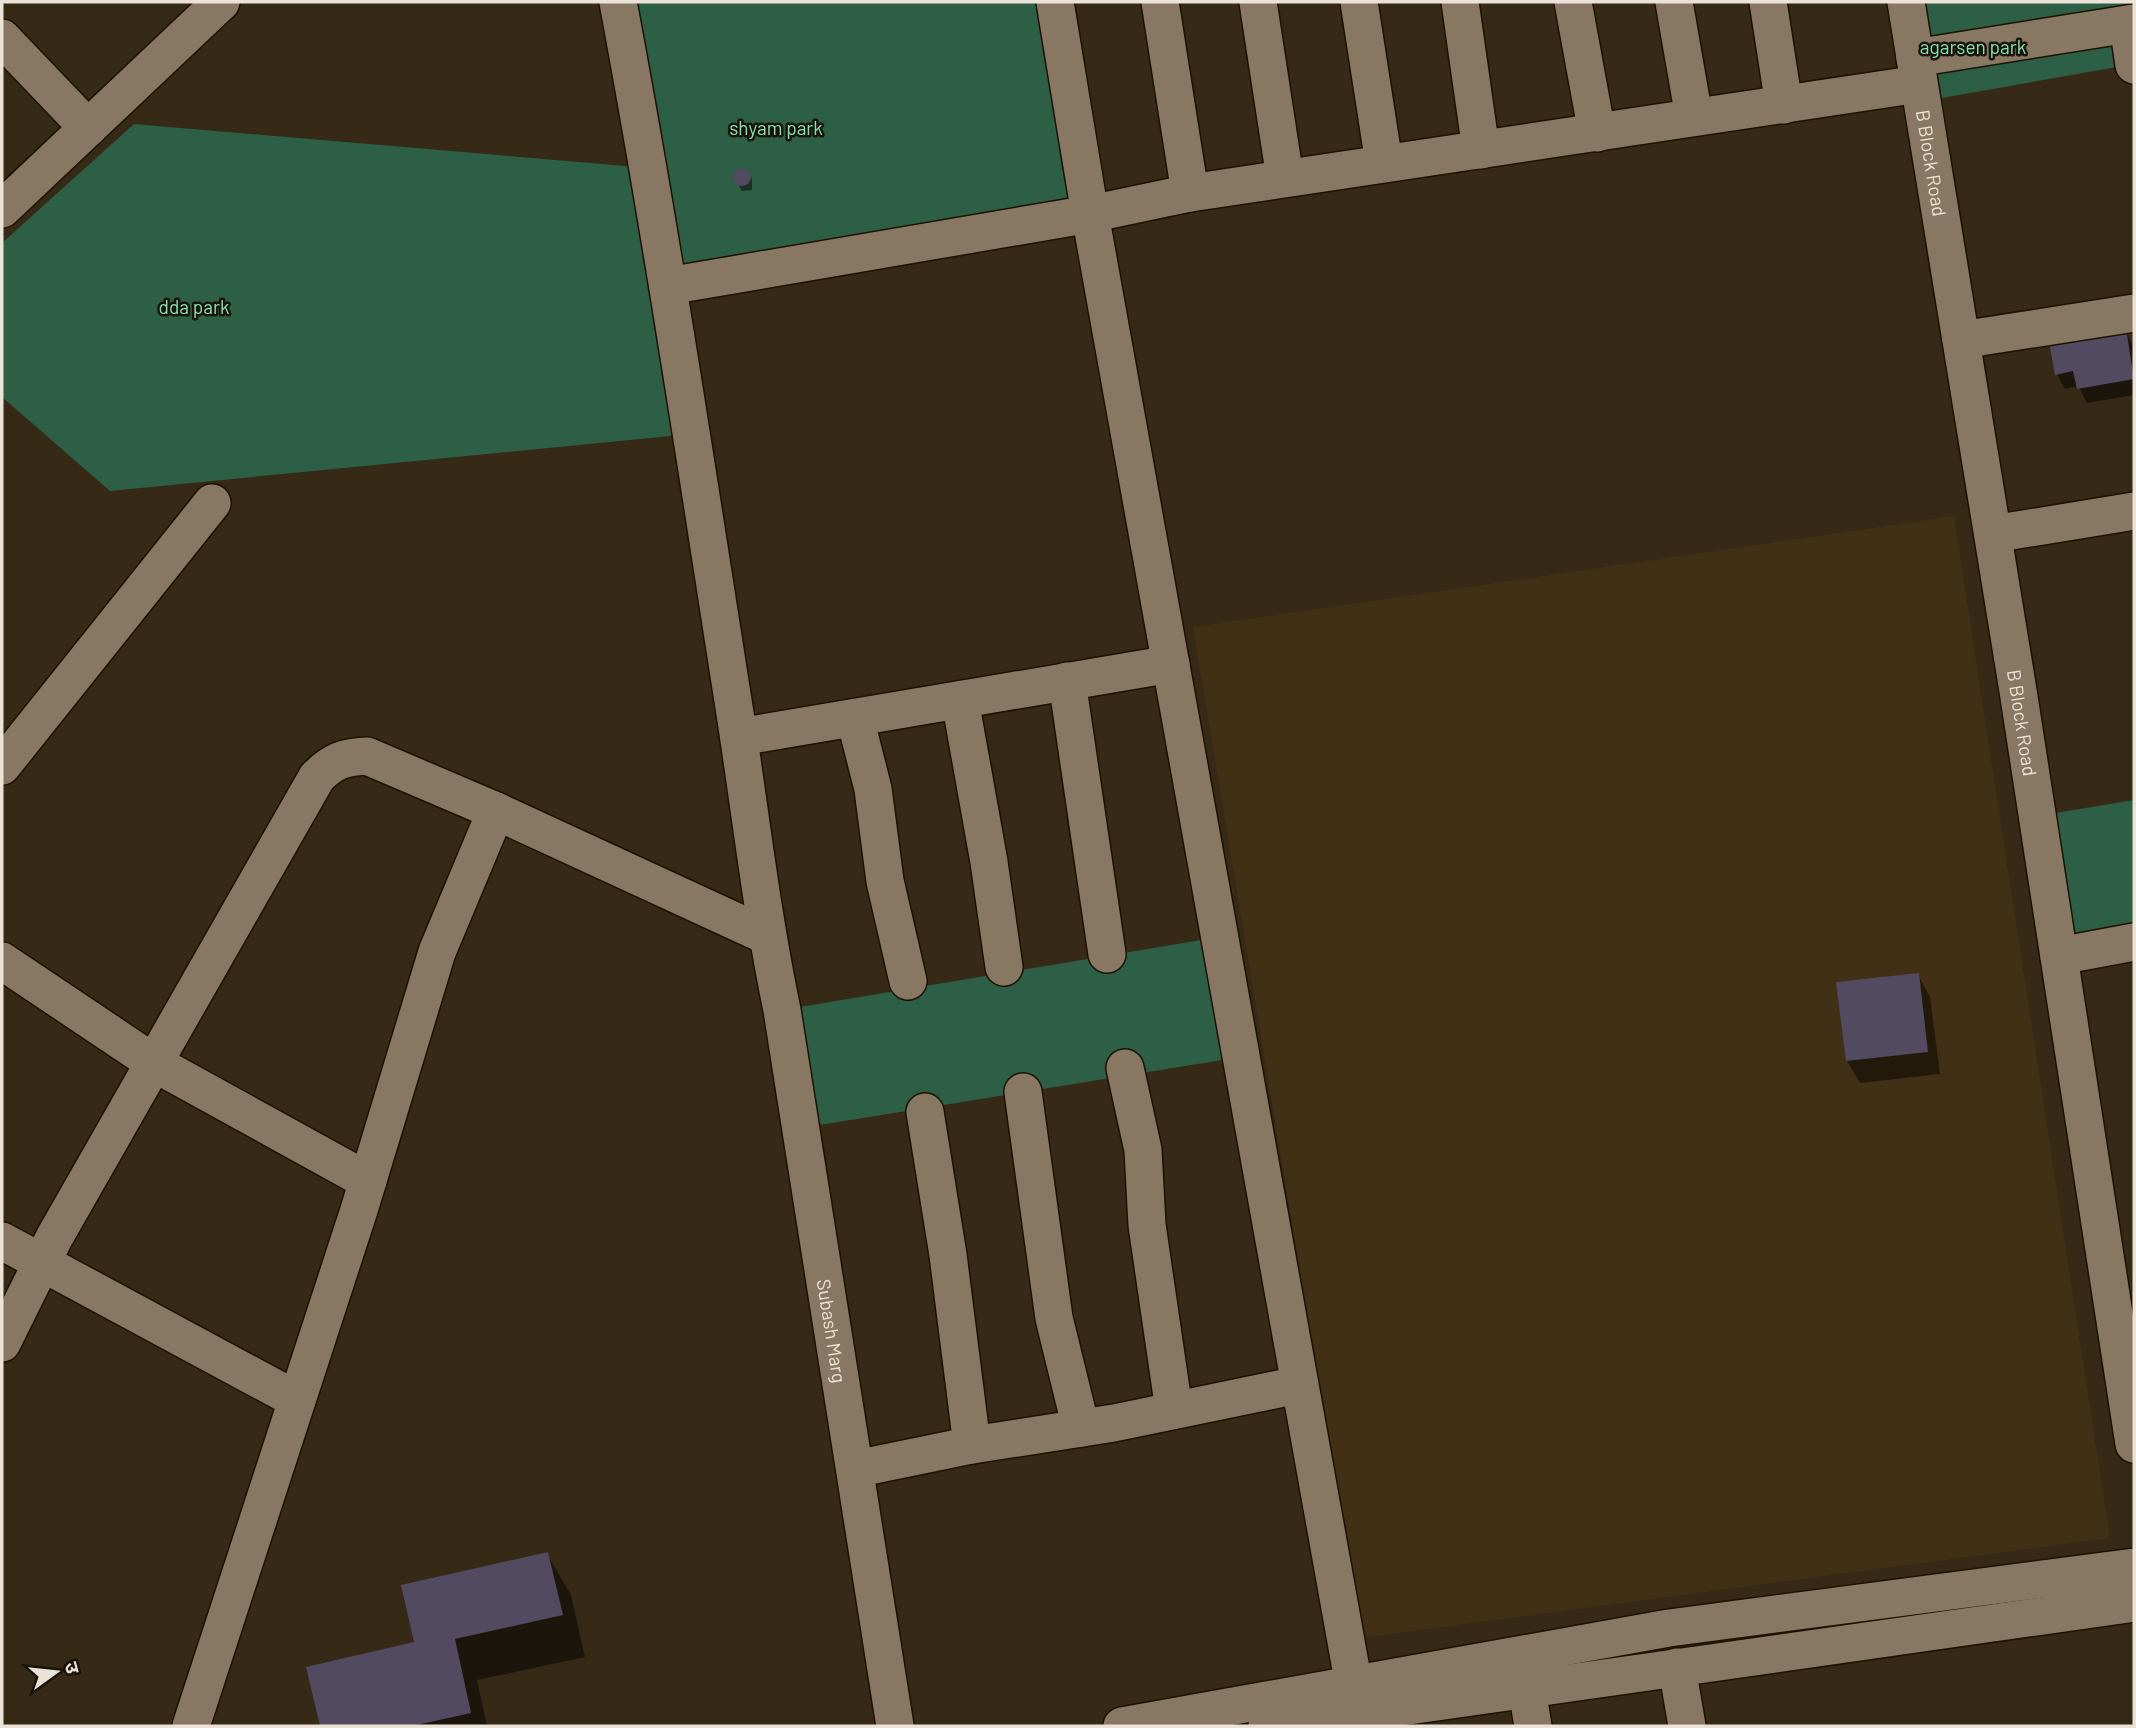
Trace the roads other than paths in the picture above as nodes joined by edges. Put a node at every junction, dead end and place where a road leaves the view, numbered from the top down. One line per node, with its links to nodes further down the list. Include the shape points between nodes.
1 (221, 2): 18 (street)
2 (618, 2): 26 (street, Subash Marg)
3 (1055, 2): 25 (street)
4 (1160, 2): 23 (street)
5 (1258, 2): 22 (street)
6 (1359, 2): 21 (street)
7 (1460, 2): 20 (street)
8 (1573, 2): 19 (street)
9 (1674, 2): 17 (street)
10 (1768, 2): 16 (street)
11 (1906, 2): 15 (street, B Block Road)
12 (2131, 23): 14 (street); 15 (street)
13 (2, 38): 18 (street)
14 (2134, 65)
15 (1917, 71): 16 (street); 28 (street, B Block Road)
16 (1784, 105): 17 (street)
17 (1694, 117): 19 (street)
18 (88, 128): 24 (street)
19 (1597, 133): 20 (street)
20 (1481, 150): 21 (street)
21 (1384, 163): 22 (street)
22 (1285, 178): 23 (street)
23 (1191, 193): 25 (street)
24 (2, 209)
25 (1090, 214): 26 (street); 32 (street)
26 (668, 286): 36 (street, Subash Marg)
27 (2134, 313): 28 (street)
28 (1961, 340): 31 (street, B Block Road)
29 (212, 503): 37 (street)
30 (2134, 511): 31 (street)
31 (1993, 534): 42 (street, B Block Road)
32 (1171, 664): 33 (street); 55 (street)
33 (1066, 681): 34 (street); 41 (street)
34 (960, 700): 35 (street); 44 (street)
35 (855, 718): 36 (street); 45 (street, via 873,789 885,881)
36 (739, 737): 39 (street, Subash Marg)
37 (2, 766)
38 (496, 811): 39 (street); 46 (street, via 367,756 331,763 317,777); 50 (street, via 437,952)
39 (767, 936): 61 (street, Subash Marg)
40 (2134, 942): 42 (street)
41 (1107, 954)
42 (2059, 956): 53 (street, B Block Road)
43 (2, 961): 46 (street)
44 (1004, 967)
45 (908, 981)
46 (154, 1063): 50 (street); 52 (street)
47 (1125, 1068): 57 (street, via 1143,1150 1147,1225)
48 (1024, 1092): 58 (street, via 1054,1318)
49 (925, 1112): 60 (street)
50 (368, 1181): 56 (street)
51 (2, 1241): 52 (street)
52 (42, 1264): 54 (street); 56 (street)
53 (2123, 1289): 59 (street, B Block Road)
54 (2, 1343)
55 (1298, 1385): 57 (street); 66 (street)
56 (297, 1401): 69 (street)
57 (1174, 1410): 58 (street)
58 (1081, 1428): 60 (street)
59 (2134, 1444)
60 (972, 1445): 61 (street)
61 (855, 1469): 70 (street, Subash Marg)
62 (2134, 1567): 64 (street, via 1670,1628)
63 (2134, 1602): 65 (street)
64 (1521, 1653): 66 (street); 67 (street)
65 (1677, 1667): 67 (street); 73 (street)
66 (1354, 1686): 68 (street)
67 (1527, 1688): 71 (street); 72 (street)
68 (1143, 1724)
69 (191, 1726)
70 (895, 1726)
71 (1267, 1726)
72 (1533, 1726)
73 (1687, 1726)

